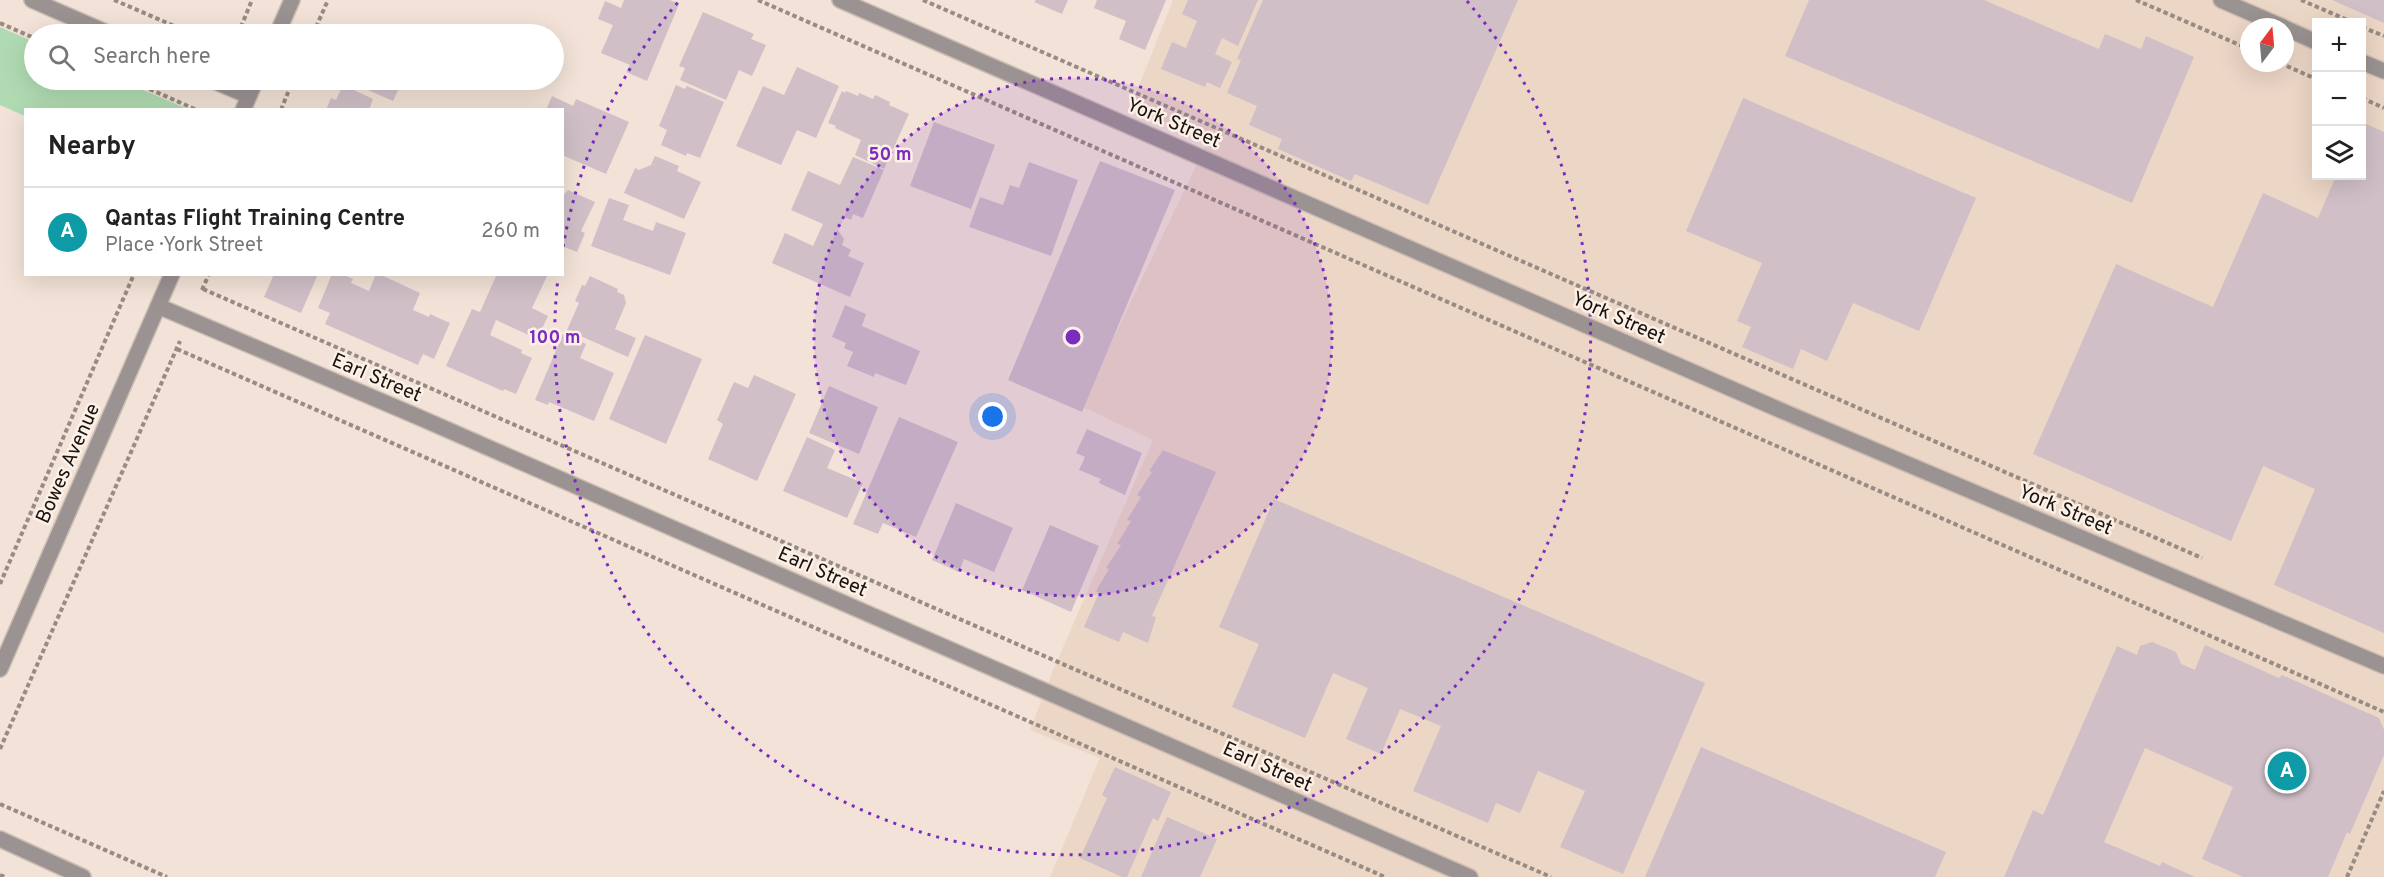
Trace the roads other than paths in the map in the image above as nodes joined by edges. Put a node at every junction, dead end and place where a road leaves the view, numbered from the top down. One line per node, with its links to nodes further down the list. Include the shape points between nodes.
1 (32, 0): 6 (street)
2 (292, 0): 7 (street)
3 (840, 0): 16 (street, York Street, via 1787,413)
4 (2221, 0): 5 (street)
5 (2262, 18)
6 (87, 24)
7 (281, 24)
8 (2294, 32): 9 (street)
9 (2312, 40)
10 (2366, 64): 11 (street)
11 (2384, 71)
12 (227, 90): 13 (street)
13 (246, 103)
14 (171, 276): 15 (street, Bowes Avenue)
15 (158, 306): 17 (street, Bowes Avenue); 20 (street, Earl Street)
16 (2384, 666)
17 (0, 669)
18 (0, 839): 19 (street)
19 (83, 877)
20 (1470, 877)

